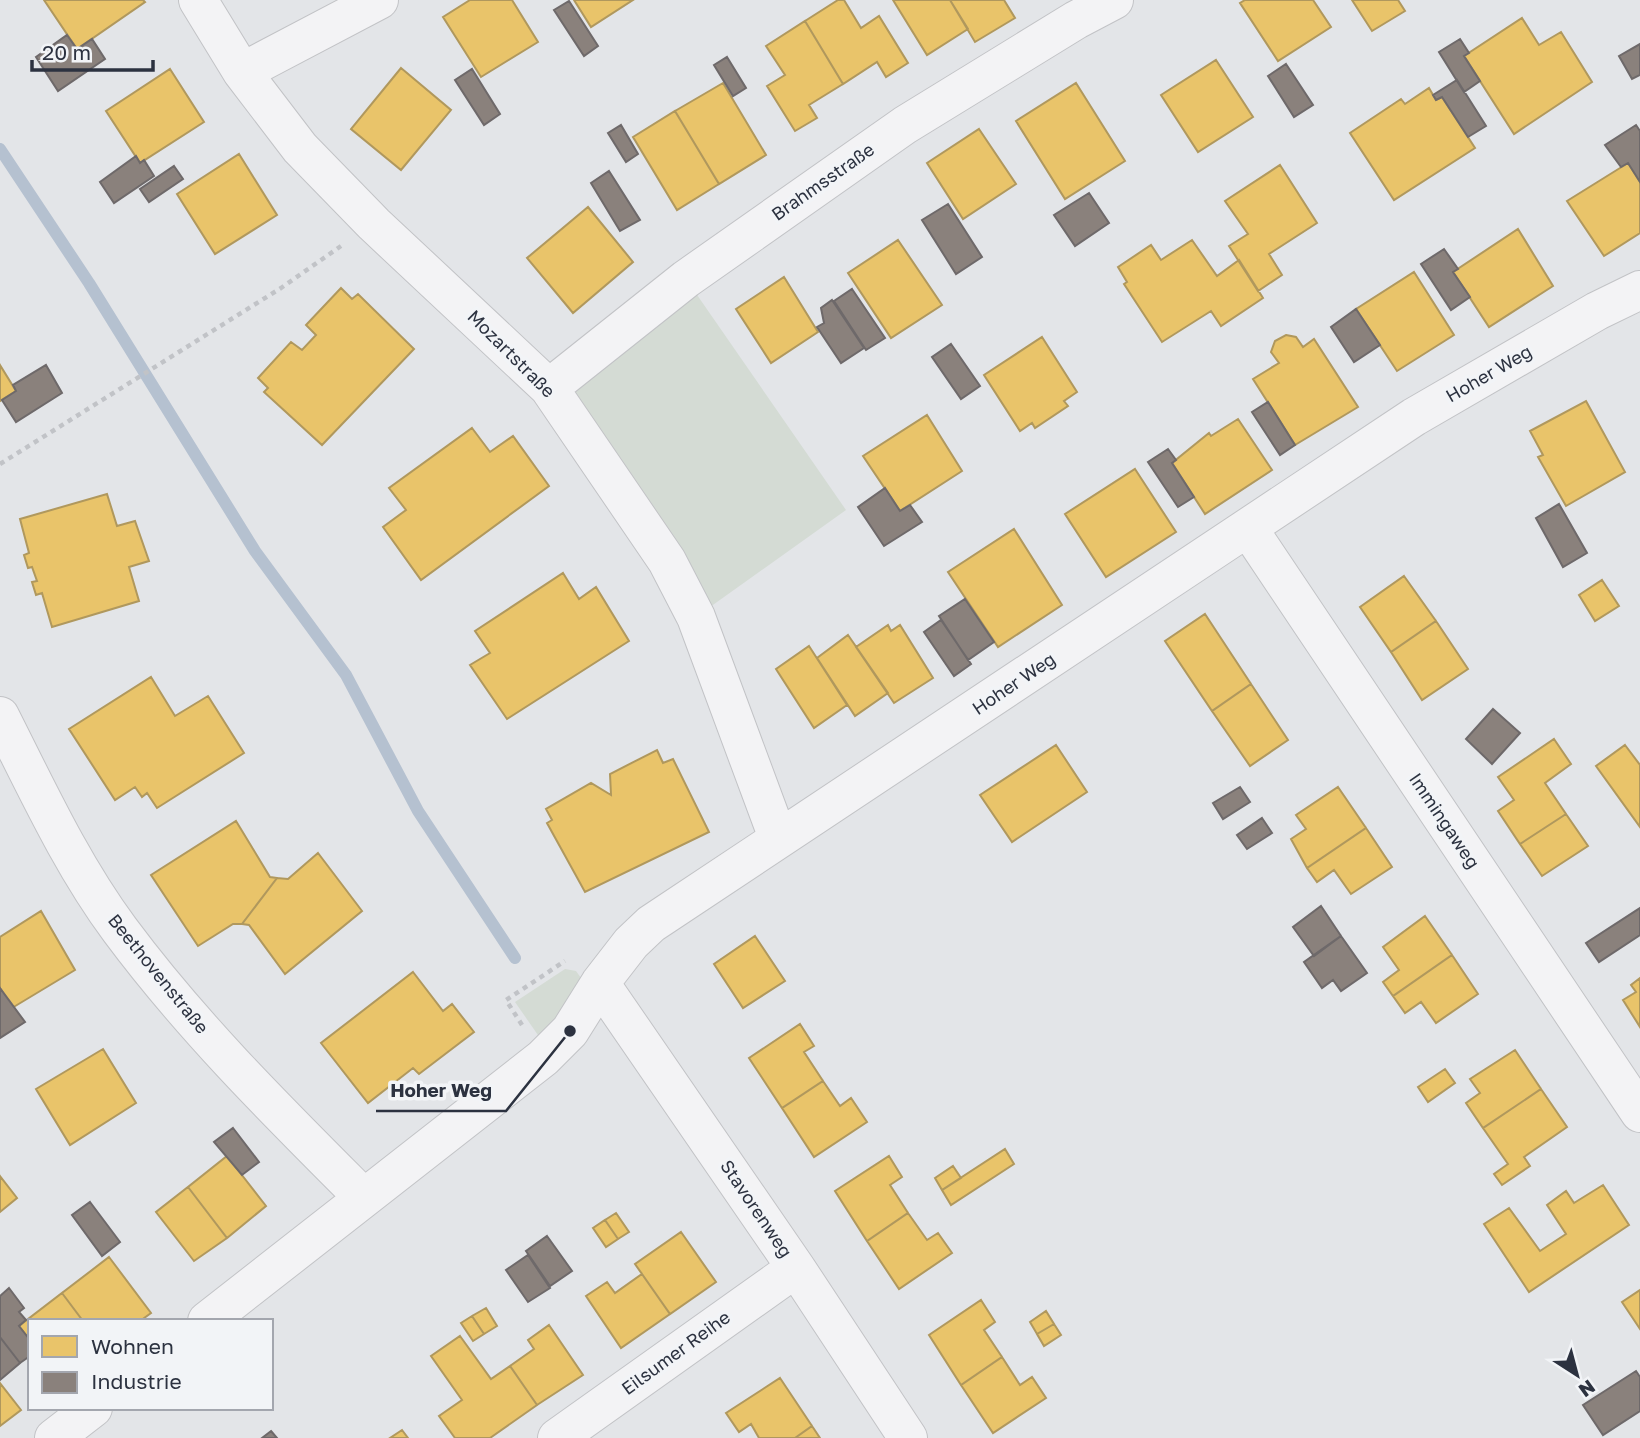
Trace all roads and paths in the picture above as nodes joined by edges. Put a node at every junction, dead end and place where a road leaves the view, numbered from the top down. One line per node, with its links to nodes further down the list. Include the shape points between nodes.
1 (198, 0): 4 (street, Mozartstraße)
2 (379, 0): 4 (street)
3 (1114, 0): 7 (street, Brahmsstraße, via 894,132 686,279)
4 (242, 72): 5 (street, Mozartstraße, via 300,148)
5 (374, 224): 7 (street, Mozartstraße); 8 (path, via 281,288)
6 (1640, 290): 9 (street, Hoher Weg, via 1414,417)
7 (549, 388): 11 (street, Mozartstraße, via 667,561 696,617)
8 (0, 464)
9 (1248, 528): 11 (street, Hoher Weg); 13 (street, Immingaweg)
10 (0, 716): 14 (street, Beethovenstraße, via 82,874 120,930 219,1051)
11 (778, 838): 12 (street, Hoher Weg, via 651,924)
12 (600, 983): 14 (street, Hoher Weg, via 570,1031 543,1058); 15 (street, Stavorenweg)
13 (1640, 1113)
14 (363, 1197): 16 (street, Hoher Weg)
15 (796, 1268): 19 (street, Eilsumer Reihe); 20 (street, Stavorenweg)
16 (210, 1319)
17 (90, 1410): 18 (street)
18 (54, 1438)
19 (557, 1438)
20 (908, 1438)

